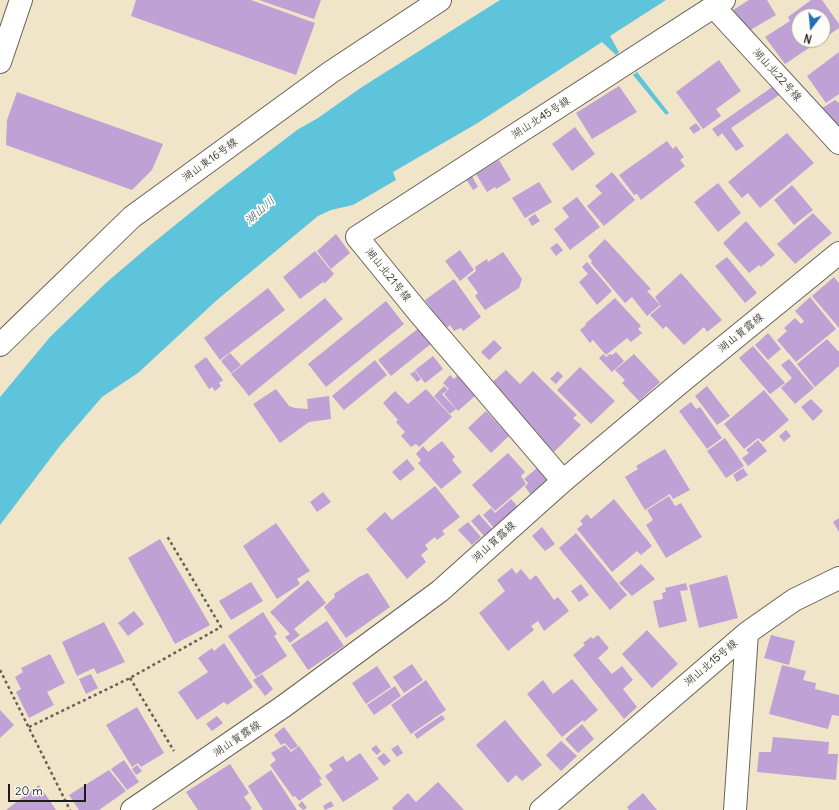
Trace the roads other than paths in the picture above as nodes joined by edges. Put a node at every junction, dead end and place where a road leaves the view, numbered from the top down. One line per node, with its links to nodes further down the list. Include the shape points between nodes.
1 (20, 0): 4 (street)
2 (440, 0): 8 (street, 湖山東16号線, via 331,72 132,217)
3 (719, 3): 5 (street, 湖山北22号線); 6 (street, 湖山北45号線)
4 (0, 62)
5 (839, 143)
6 (357, 237): 9 (street, 湖山北21号線)
7 (839, 253): 9 (street, 湖山賀露線)
8 (0, 345)
9 (563, 481): 12 (street, 湖山賀露線, via 440,591 284,706)
10 (839, 578): 11 (street, via 794,600)
11 (747, 633): 13 (street, 湖山北15号線); 14 (street, 湖山北15号線)
12 (132, 810)
13 (541, 810)
14 (735, 810)

